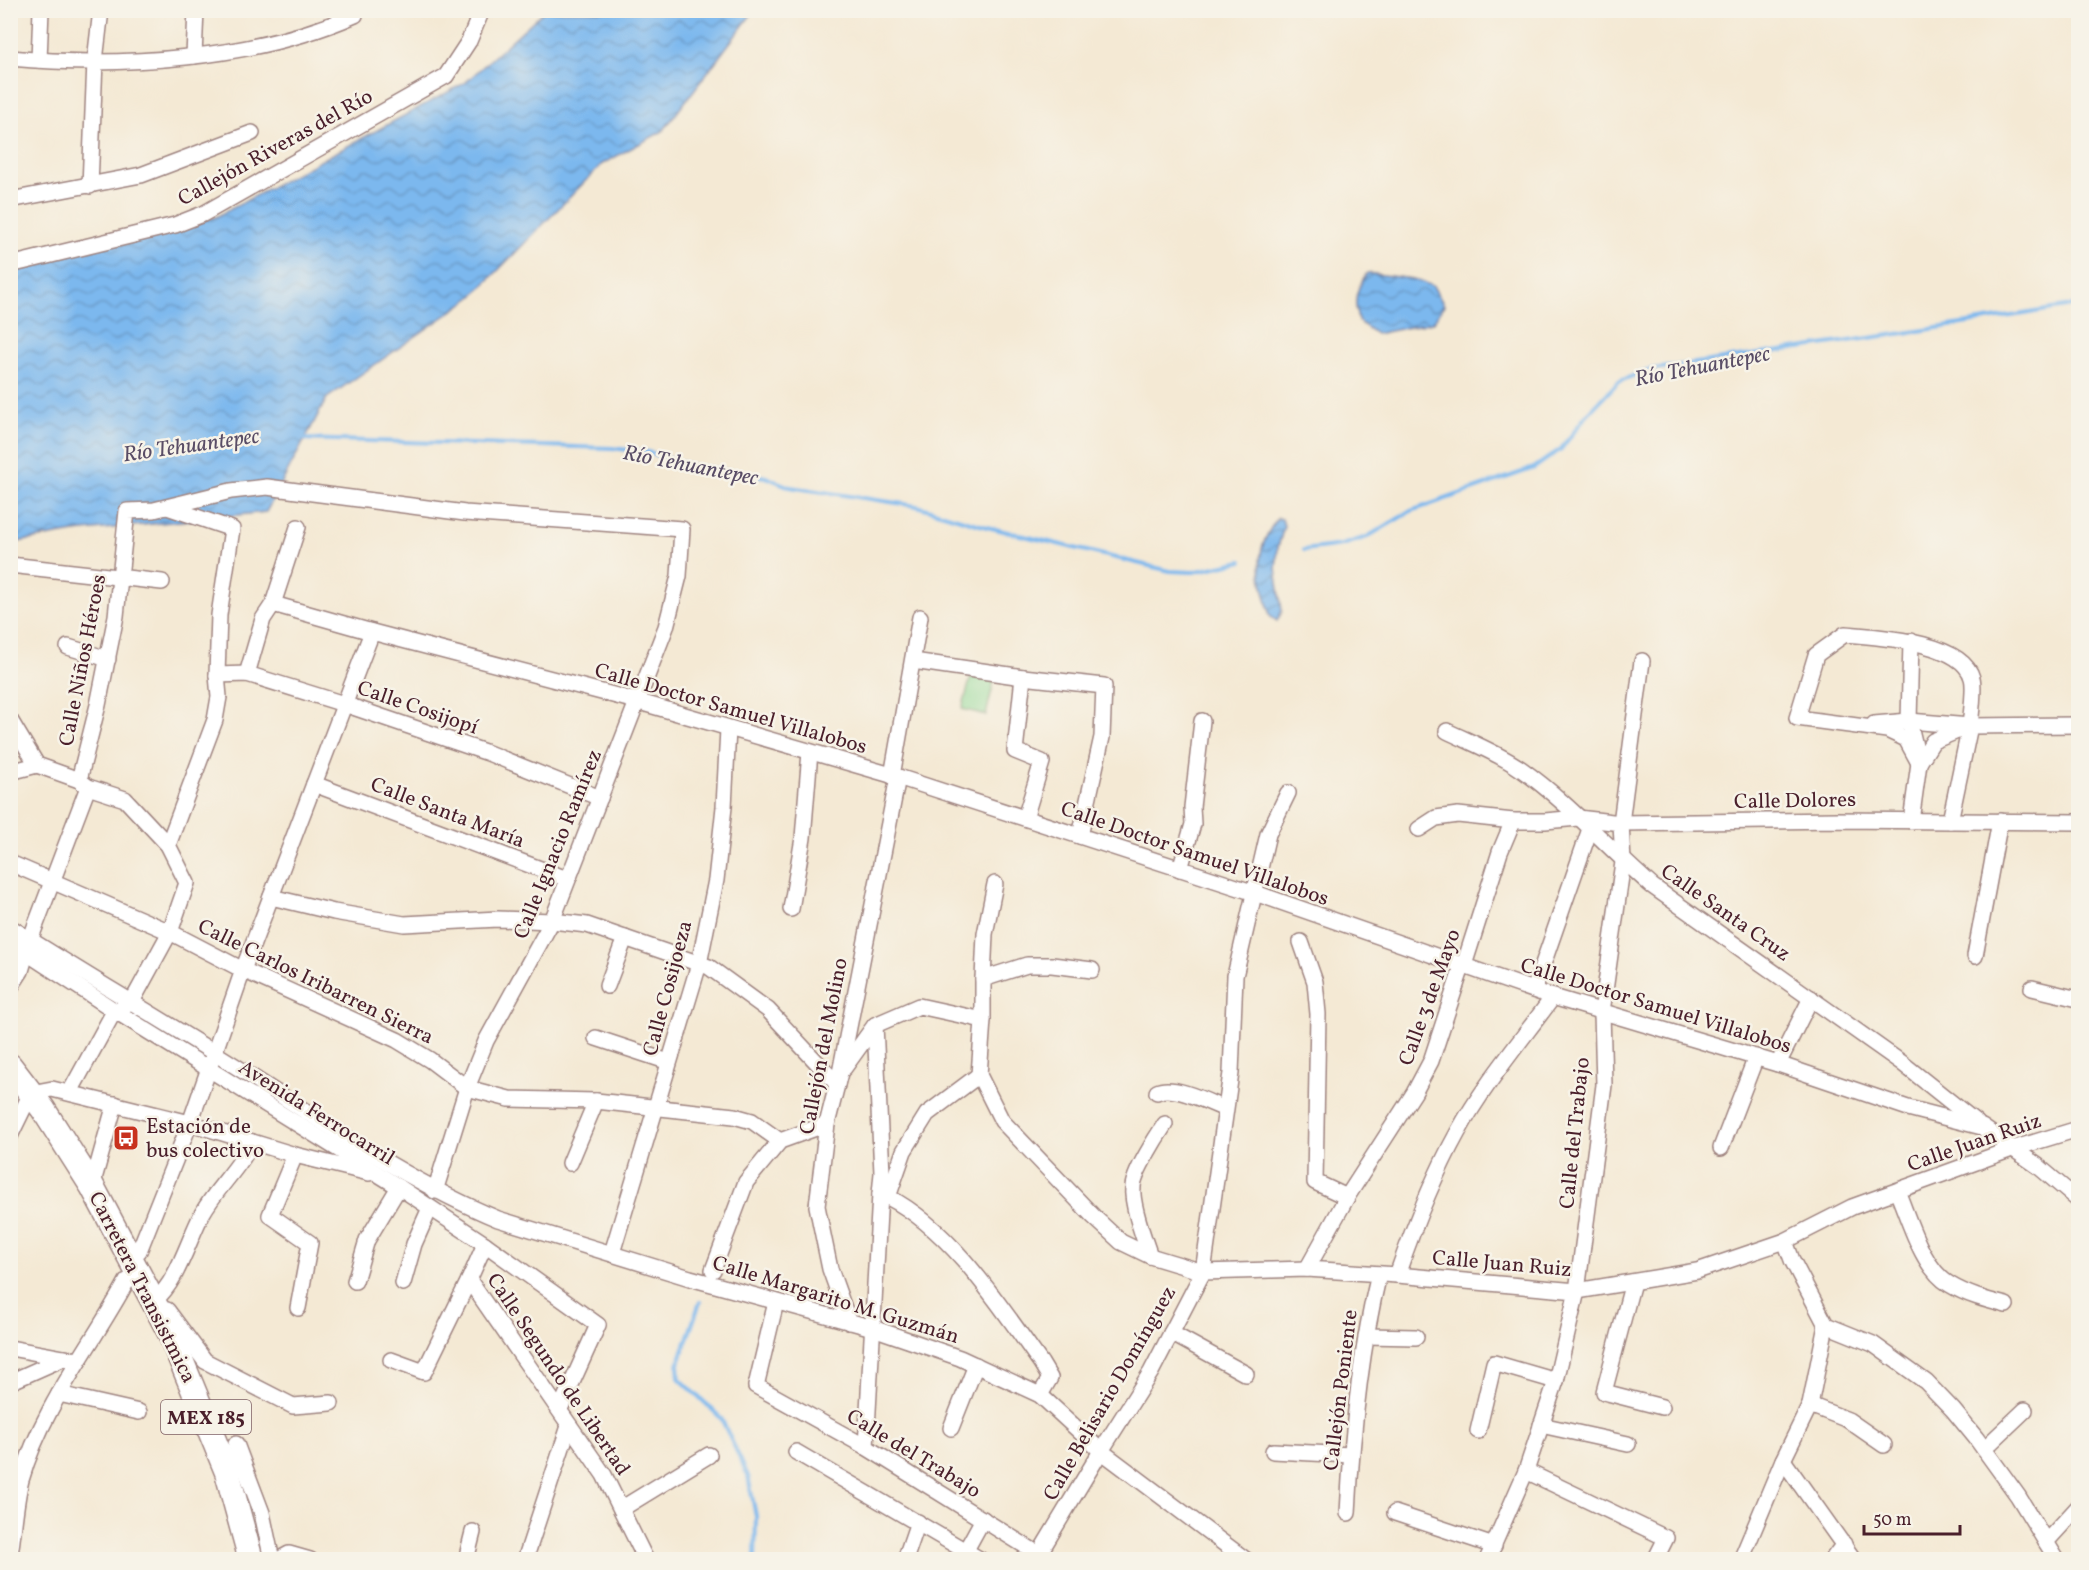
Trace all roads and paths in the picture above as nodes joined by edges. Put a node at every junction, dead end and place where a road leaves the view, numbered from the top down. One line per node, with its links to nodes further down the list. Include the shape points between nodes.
1 (41, 10): 8 (street)
2 (101, 10): 9 (street)
3 (196, 10): 6 (street)
4 (356, 10): 6 (street, via 355,15 337,23 270,43)
5 (482, 10): 13 (street, Callejón Riveras del Río, via 469,41 446,76 203,214 175,225)
6 (194, 56): 9 (street)
7 (10, 57): 8 (street)
8 (39, 60): 9 (street)
9 (95, 61): 11 (street)
10 (252, 134): 11 (street, via 141,175)
11 (90, 186): 12 (street)
12 (10, 200)
13 (10, 265)
14 (167, 507): 17 (street, Calle Niños Héroes, via 127,511); 28 (street, via 232,530 219,615); 30 (street, Calle Ignacio Ramírez, via 231,491 267,487 465,513 682,529 679,576 666,627)
15 (298, 527): 19 (street)
16 (10, 565): 17 (street)
17 (120, 577): 18 (street); 24 (street, Calle Niños Héroes)
18 (162, 582)
19 (273, 604): 21 (street, Calle Doctor Samuel Villalobos); 27 (street, via 264,619)
20 (920, 616): 25 (street, Callejón del Molino)
21 (372, 632): 30 (street, Calle Doctor Samuel Villalobos); 31 (street)
22 (1911, 640): 34 (street); 35 (street, via 1845,633 1816,655 1797,718); 37 (street, via 1959,658 1972,678)
23 (68, 647): 24 (street)
24 (108, 658): 45 (street, Calle Niños Héroes)
25 (913, 661): 29 (street); 44 (street, Callejón del Molino)
26 (1642, 661): 56 (street, Calle del Trabajo)
27 (247, 674): 28 (street, Calle Cosijopí); 31 (street, Calle Cosijopí)
28 (217, 675): 60 (street, via 215,720)
29 (1023, 677): 49 (street, via 1015,752 1042,762); 59 (street, via 1104,686 1102,737)
30 (636, 701): 38 (street, Calle Doctor Samuel Villalobos); 48 (street, Calle Ignacio Ramírez)
31 (344, 704): 46 (street); 48 (street, Calle Cosijopí, via 488,753)
32 (10, 720): 42 (street)
33 (1202, 721): 63 (street, via 1193,824)
34 (1909, 721): 35 (street); 37 (street); 41 (street)
35 (1857, 725): 41 (street, via 1887,730 1906,739)
36 (2079, 725): 37 (street)
37 (1970, 726): 41 (street, via 1933,741); 53 (street)
38 (728, 729): 40 (street, Calle Doctor Samuel Villalobos); 78 (street, Calle Cosijoeza, via 716,880)
39 (1447, 731): 50 (street, Calle Santa Cruz, via 1521,769)
40 (810, 752): 44 (street, Calle Doctor Samuel Villalobos); 69 (street)
41 (1919, 763): 52 (street)
42 (37, 765): 43 (street); 45 (street)
43 (10, 772)
44 (895, 776): 49 (street, Calle Doctor Samuel Villalobos); 103 (street, Callejón del Molino)
45 (84, 784): 60 (street, via 125,799); 65 (street, Calle Niños Héroes)
46 (314, 784): 64 (street, Calle Santa María); 68 (street)
47 (1288, 793): 67 (street, Calle Belisario Domínguez, via 1268,834)
48 (600, 798): 64 (street, Calle Ignacio Ramírez)
49 (1024, 818): 59 (street, Calle Doctor Samuel Villalobos)
50 (1578, 818): 51 (street, Calle Dolores); 56 (street, Calle Dolores); 58 (street, Calle Santa Cruz)
51 (1513, 821): 57 (street, Calle Dolores, via 1458,815 1436,818); 79 (street, Calle 3 de Mayo)
52 (1911, 821): 53 (street, Calle Dolores); 56 (street, Calle Dolores)
53 (1950, 821): 54 (street, Calle Dolores)
54 (2000, 821): 55 (street, Calle Dolores); 77 (street)
55 (2079, 822)
56 (1621, 823): 61 (street, Calle del Trabajo)
57 (1419, 829)
58 (1590, 829): 61 (street, Calle Santa Cruz); 86 (street)
59 (1080, 836): 63 (street, Calle Doctor Samuel Villalobos)
60 (168, 845): 72 (street, via 187,883)
61 (1623, 862): 88 (street, Calle Santa Cruz); 92 (street, Calle del Trabajo)
62 (10, 863): 65 (street, Calle Carlos Iribarren Sierra)
63 (1180, 869): 67 (street, Calle Doctor Samuel Villalobos)
64 (567, 879): 70 (street, Calle Ignacio Ramírez)
65 (52, 881): 72 (street, Calle Carlos Iribarren Sierra); 76 (street, Calle Niños Héroes)
66 (995, 884): 82 (street, via 985,934)
67 (1254, 893): 79 (street, Calle Doctor Samuel Villalobos); 111 (street, Calle Belisario Domínguez, via 1235,976 1232,1073)
68 (271, 897): 70 (street, via 404,924); 80 (street)
69 (791, 909)
70 (552, 921): 73 (street, via 587,925); 104 (street, Calle Ignacio Ramírez, via 486,1041)
71 (10, 927): 76 (street)
72 (170, 932): 80 (street, Calle Carlos Iribarren Sierra); 90 (street)
73 (625, 938): 78 (street); 83 (street)
74 (10, 942): 76 (street, Avenida Ferrocarril)
75 (1300, 942): 130 (street, via 1315,982 1318,1014 1314,1182)
76 (28, 946): 84 (street, Calle Niños Héroes, via 21,971); 90 (street, Calle Margarito M. Guzmán); 91 (street, Avenida Ferrocarril)
77 (1975, 956)
78 (699, 964): 98 (street, Calle Cosijoeza); 103 (street, via 709,967 768,1010)
79 (1463, 967): 86 (street, Calle Doctor Samuel Villalobos); 130 (street, Calle 3 de Mayo, via 1431,1061)
80 (243, 970): 96 (street); 104 (street, Calle Carlos Iribarren Sierra, via 397,1040)
81 (1092, 970): 82 (street, via 1027,965)
82 (982, 979): 93 (street)
83 (607, 986)
84 (10, 988)
85 (2032, 988): 89 (street)
86 (1534, 990): 87 (street, Calle Doctor Samuel Villalobos)
87 (1553, 997): 92 (street, Calle Doctor Samuel Villalobos); 142 (street, via 1458,1132 1416,1222)
88 (1811, 999): 99 (street); 115 (street, Calle Santa Cruz, via 1902,1063)
89 (2079, 999)
90 (129, 1002): 91 (street); 96 (street, Calle Margarito M. Guzmán)
91 (117, 1012): 101 (street, Avenida Ferrocarril); 105 (street)
92 (1602, 1012): 97 (street, Calle Doctor Samuel Villalobos); 148 (street, Calle del Trabajo, via 1604,1085)
93 (983, 1020): 94 (street, via 919,1006); 102 (street)
94 (875, 1025): 103 (street); 129 (street)
95 (596, 1038): 98 (street)
96 (214, 1052): 101 (street); 127 (street, Calle Margarito M. Guzmán)
97 (1756, 1057): 99 (street, Calle Doctor Samuel Villalobos); 120 (street)
98 (669, 1062): 110 (street, Calle Cosijoeza)
99 (1778, 1064): 115 (street, Calle Doctor Samuel Villalobos, via 1908,1108)
100 (10, 1066): 107 (main road, Carretera Transistmica / MEX 185)
101 (208, 1070): 112 (street); 124 (street, Avenida Ferrocarril)
102 (979, 1074): 129 (street, via 927,1114); 137 (street, Calle Juan Ruiz, via 1002,1121 1026,1147 1121,1242)
103 (839, 1078): 113 (street, Callejón del Molino)
104 (467, 1088): 108 (street, Calle Carlos Iribarren Sierra, via 509,1098); 127 (street, Calle Ignacio Ramírez)
105 (70, 1092): 107 (street, via 52,1089); 109 (street)
106 (1157, 1092): 111 (street, via 1176,1090)
107 (32, 1093): 117 (street); 125 (main road, Carretera Transistmica / MEX 185)
108 (596, 1101): 110 (street, Calle Carlos Iribarren Sierra); 123 (street)
109 (115, 1104): 112 (street); 125 (street)
110 (656, 1108): 118 (street, Calle Carlos Iribarren Sierra, via 734,1116 752,1121); 136 (street, Calle Cosijoeza)
111 (1225, 1108): 140 (street, Calle Belisario Domínguez)
112 (190, 1123): 119 (street); 135 (street)
113 (827, 1124): 118 (street); 153 (street, Callejón del Molino, via 817,1206 830,1269)
114 (1165, 1124): 137 (street, Calle Belisario Domínguez, via 1152,1142 1132,1186)
115 (1982, 1127): 121 (street, Calle Doctor Samuel Villalobos)
116 (2079, 1129): 121 (street, Calle Juan Ruiz)
117 (10, 1136)
118 (780, 1141): 139 (street, via 746,1182)
119 (252, 1142): 122 (street); 149 (street, via 202,1212 173,1276)
120 (1721, 1148)
121 (2012, 1149): 128 (street, Calle Juan Ruiz); 131 (street, Calle Doctor Samuel Villalobos)
122 (295, 1155): 124 (street); 152 (street, via 270,1215 310,1243)
123 (570, 1163)
124 (378, 1174): 126 (street, Avenida Ferrocarril)
125 (92, 1186): 149 (main road, Carretera Transistmica / MEX 185)
126 (399, 1187): 132 (street, Avenida Ferrocarril); 145 (street, via 367,1240)
127 (435, 1191): 136 (street, Calle Margarito M. Guzmán, via 498,1219)
128 (1897, 1191): 133 (street, Calle Juan Ruiz, via 1852,1207); 151 (street, via 1929,1263 1947,1283 1973,1297)
129 (884, 1195): 155 (street); 167 (street, via 916,1213 970,1266 1050,1378)
130 (1347, 1197): 138 (street, Calle 3 de Mayo)
131 (2079, 1200)
132 (430, 1208): 134 (street, Avenida Ferrocarril); 147 (street)
133 (1785, 1241): 146 (street, Calle Juan Ruiz, via 1697,1271); 154 (street)
134 (485, 1244): 143 (street, Calle Segundo de Libertad); 171 (street, Avenida Ferrocarril, via 598,1325)
135 (140, 1251)
136 (612, 1252): 150 (street, Calle Margarito M. Guzmán)
137 (1150, 1257): 140 (street, Calle Juan Ruiz)
138 (1307, 1269): 140 (street, Calle Juan Ruiz); 141 (street, Calle Juan Ruiz)
139 (713, 1270)
140 (1203, 1272): 156 (street, Calle Belisario Domínguez)
141 (1379, 1274): 142 (street, Calle Juan Ruiz); 157 (street, Callejón Poniente)
142 (1397, 1275): 148 (street, Calle Juan Ruiz)
143 (469, 1280): 161 (street, via 424,1372); 171 (street, Calle Segundo de Libertad)
144 (127, 1281): 160 (street, via 106,1318)
145 (355, 1281)
146 (1633, 1282): 148 (street, Calle Juan Ruiz); 170 (street, via 1604,1392)
147 (403, 1283)
148 (1577, 1291): 164 (street, Calle del Trabajo)
149 (156, 1300): 168 (street, via 205,1361 293,1406); 203 (main road, Carretera Transistmica / MEX 185, via 227,1472)
150 (776, 1302): 153 (street, Calle Margarito M. Guzmán); 181 (street, Calle del Trabajo, via 756,1386)
151 (2006, 1305)
152 (298, 1308)
153 (849, 1322): 155 (street, Calle Margarito M. Guzmán)
154 (1826, 1325): 169 (street); 182 (street, via 1873,1344 1926,1382)
155 (873, 1328): 162 (street, Calle Margarito M. Guzmán); 181 (street)
156 (1171, 1333): 163 (street); 183 (street, Calle Belisario Domínguez)
157 (1366, 1336): 158 (street); 187 (street, Callejón Poniente)
158 (1416, 1337)
159 (10, 1348): 160 (street)
160 (71, 1359): 165 (street); 166 (street)
161 (391, 1360)
162 (976, 1365): 167 (street, Calle Margarito M. Guzmán); 176 (street)
163 (1245, 1374)
164 (1556, 1381): 174 (street, Calle del Trabajo); 177 (street, via 1494,1363)
165 (10, 1382)
166 (59, 1394): 173 (street); 200 (street, via 21,1481)
167 (1040, 1395): 183 (street, Calle Margarito M. Guzmán)
168 (331, 1404)
169 (1810, 1405): 180 (street, via 1848,1420); 188 (street)
170 (1662, 1407)
171 (560, 1409): 175 (street, Calle Segundo de Libertad)
172 (2025, 1410): 182 (street)
173 (138, 1412)
174 (1541, 1425): 179 (street); 189 (street, Calle del Trabajo)
175 (569, 1426): 191 (street, Calle Segundo de Libertad, via 604,1474); 208 (street)
176 (951, 1428)
177 (1478, 1431)
178 (236, 1444): 204 (street, via 262,1513)
179 (1628, 1444)
180 (1884, 1444)
181 (866, 1447): 194 (street, Calle del Trabajo)
182 (1984, 1449): 197 (street)
183 (1101, 1451): 202 (street, Calle Belisario Domínguez); 212 (street, Calle Margarito M. Guzmán)
184 (1273, 1451): 187 (street)
185 (796, 1452): 195 (street)
186 (709, 1455): 191 (street)
187 (1351, 1455): 192 (street, Callejón Poniente)
188 (1783, 1460): 198 (street); 214 (street)
189 (1526, 1471): 199 (street, Calle del Trabajo); 213 (street, via 1666,1538)
190 (2079, 1508): 197 (street)
191 (621, 1509): 209 (street, Calle Segundo de Libertad)
192 (1348, 1513)
193 (1395, 1513): 199 (street)
194 (983, 1519): 201 (street); 202 (street, Calle del Trabajo)
195 (918, 1522): 201 (street); 210 (street)
196 (473, 1532): 207 (street)
197 (2046, 1542): 217 (street)
198 (1844, 1545): 215 (street); 216 (street)
199 (1490, 1553)
200 (10, 1554)
201 (965, 1555): 211 (street)
202 (1043, 1557)
203 (251, 1560)
204 (272, 1560)
205 (278, 1560): 206 (street, via 289,1554)
206 (310, 1560)
207 (466, 1560)
208 (525, 1560)
209 (646, 1560)
210 (905, 1560)
211 (981, 1560)
212 (1246, 1560)
213 (1655, 1560)
214 (1741, 1560)
215 (1832, 1560)
216 (1854, 1560)
217 (2057, 1560)

